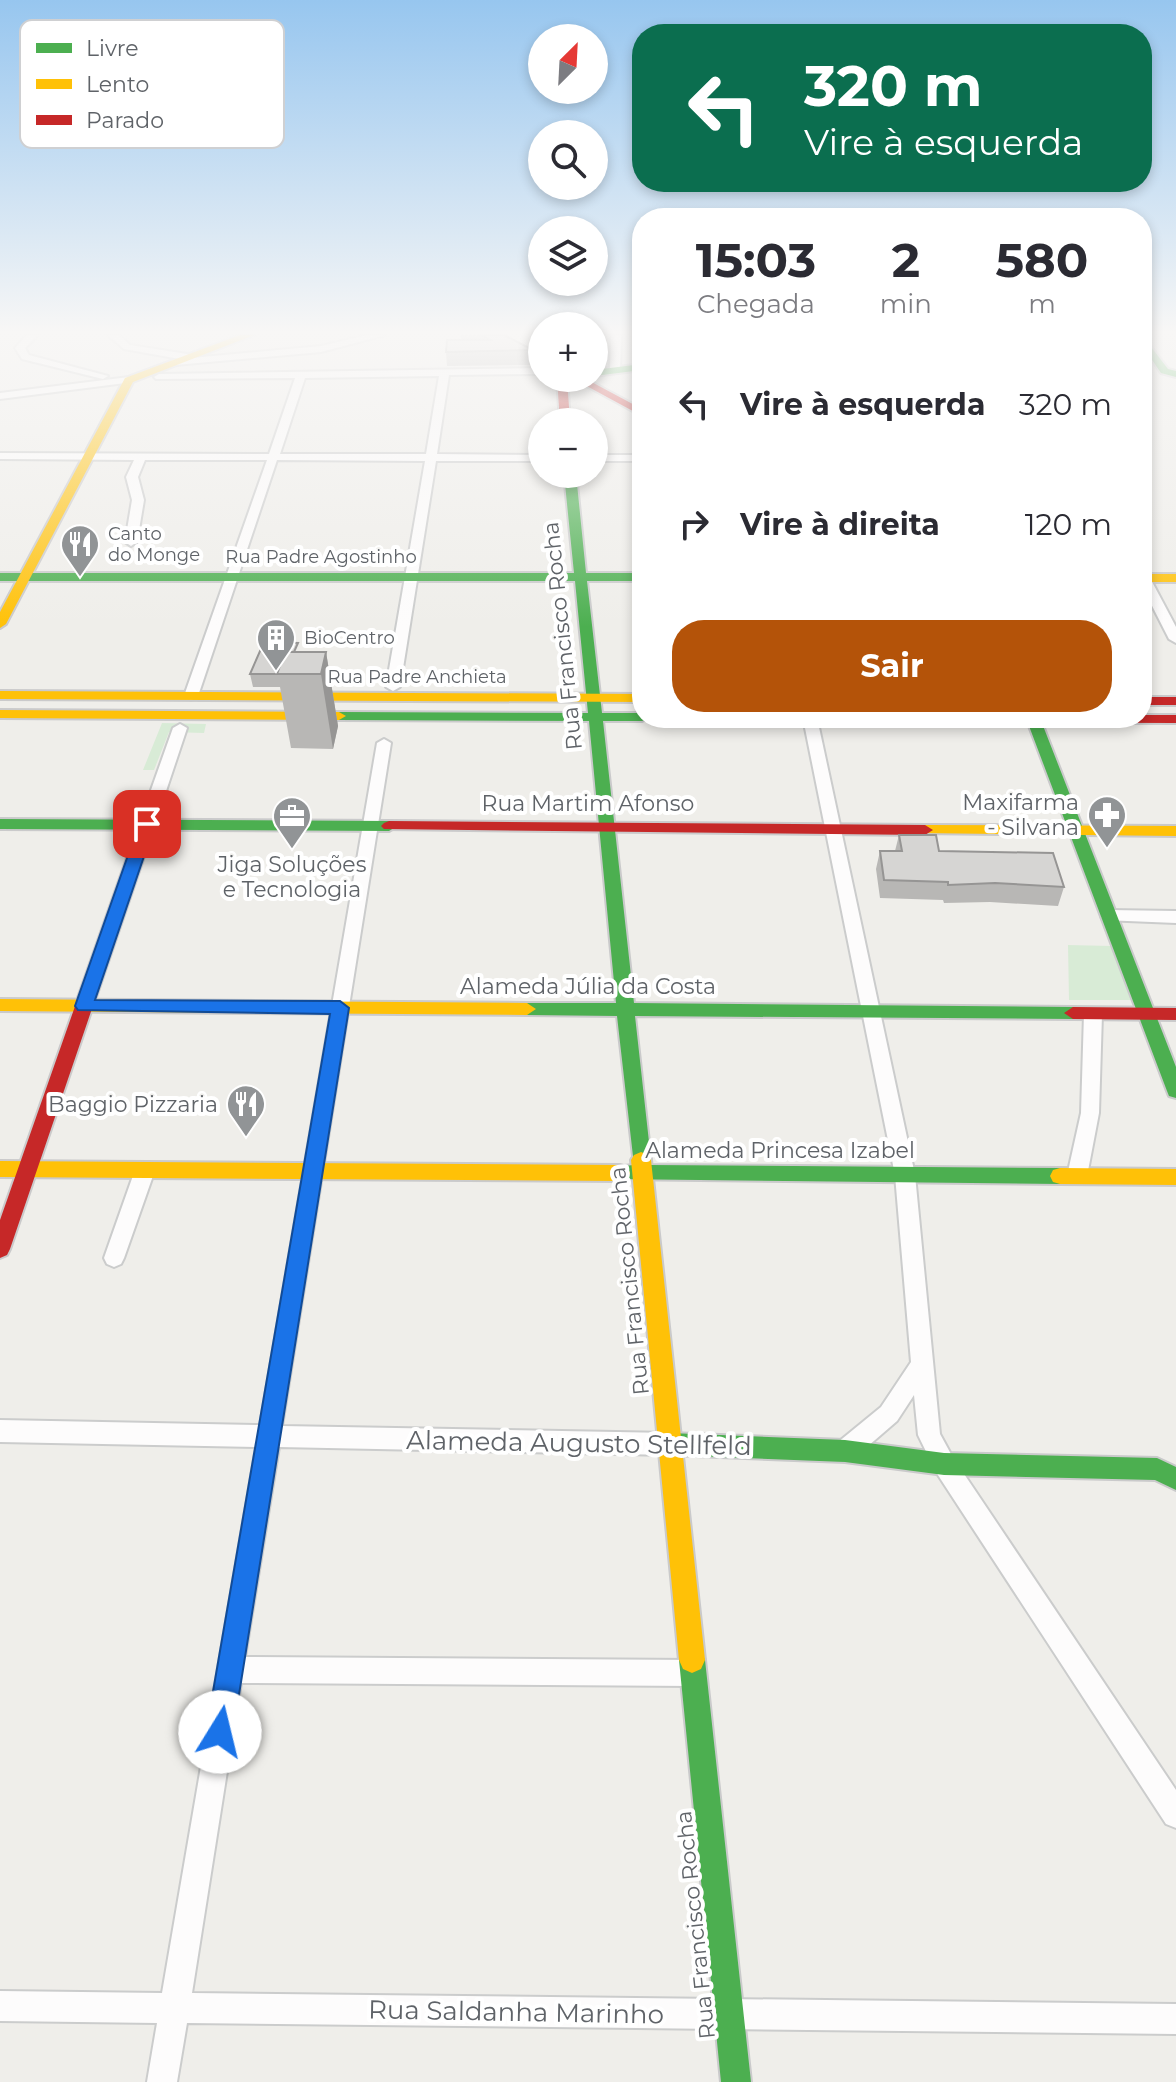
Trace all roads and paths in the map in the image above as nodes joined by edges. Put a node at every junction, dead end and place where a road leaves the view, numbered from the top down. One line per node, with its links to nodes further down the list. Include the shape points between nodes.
1 (102, 432): 5 (street)
2 (282, 432): 7 (street)
3 (435, 432): 8 (street)
4 (0, 456): 5 (street)
5 (89, 457): 6 (street); 15 (street)
6 (141, 457): 7 (street); 13 (street, via 132,477 138,500)
7 (274, 457): 8 (street); 16 (street)
8 (431, 458): 9 (street); 17 (street)
9 (528, 458)
10 (608, 458): 11 (street)
11 (632, 458)
12 (571, 488): 18 (street, Rua Francisco Rocha)
13 (131, 542)
14 (0, 577): 15 (street, Rua Padre Agostinho)
15 (26, 577): 16 (street, Rua Padre Agostinho); 23 (street)
16 (233, 577): 17 (street, Rua Padre Agostinho); 28 (street)
17 (411, 577): 18 (street, Rua Padre Agostinho); 25 (street)
18 (580, 577): 19 (street, Rua Padre Agostinho); 31 (street, Rua Francisco Rocha)
19 (632, 577)
20 (1152, 578): 21 (street)
21 (1176, 578)
22 (1152, 595): 24 (street)
23 (0, 624)
24 (1176, 639)
25 (393, 687)
26 (0, 695): 27 (street, Rua Padre Anchieta)
27 (32, 695): 28 (street, Rua Padre Anchieta); 33 (street)
28 (191, 696): 31 (street, Rua Padre Anchieta)
29 (632, 700): 31 (street, Rua Padre Anchieta)
30 (1152, 703): 35 (street)
31 (594, 707): 33 (street, Rua Padre Anchieta); 34 (street, Rua Padre Anchieta); 44 (street, Rua Francisco Rocha)
32 (0, 714): 33 (street, Rua Padre Anchieta)
33 (23, 714)
34 (632, 715)
35 (1176, 715): 36 (street)
36 (1152, 716)
37 (180, 728): 42 (street)
38 (812, 728): 45 (street)
39 (1037, 728): 46 (street)
40 (384, 743): 43 (street)
41 (0, 824): 42 (street, Rua Martim Afonso)
42 (147, 824): 43 (street, Rua Martim Afonso); 51 (street)
43 (370, 826): 44 (street, Rua Martim Afonso); 52 (street)
44 (606, 827): 45 (street, Rua Martim Afonso); 53 (street, Rua Francisco Rocha)
45 (833, 829): 46 (street, Rua Martim Afonso); 54 (street)
46 (1076, 831): 47 (street, Rua Martim Afonso); 48 (street)
47 (1176, 831)
48 (1109, 916): 49 (street); 56 (street)
49 (1176, 917)
50 (0, 1005): 51 (street, Alameda Júlia da Costa)
51 (84, 1006): 52 (street, Alameda Júlia da Costa); 60 (street)
52 (340, 1008): 53 (street, Alameda Júlia da Costa); 62 (street)
53 (625, 1010): 54 (street, Alameda Júlia da Costa); 63 (street, Rua Francisco Rocha)
54 (871, 1012): 55 (street, Alameda Júlia da Costa); 64 (street)
55 (1093, 1014): 56 (street, Alameda Júlia da Costa); 65 (street, via 1090,1113)
56 (1146, 1014): 57 (street, Alameda Júlia da Costa); 58 (street)
57 (1176, 1014)
58 (1176, 1091)
59 (0, 1169): 60 (street, Alameda Princesa Izabel)
60 (28, 1169): 61 (street, Alameda Princesa Izabel); 67 (street)
61 (145, 1170): 62 (street, Alameda Princesa Izabel); 68 (street)
62 (313, 1171): 63 (street, Alameda Princesa Izabel); 71 (street)
63 (642, 1173): 64 (street, Alameda Princesa Izabel); 72 (street, Rua Francisco Rocha)
64 (905, 1175): 65 (street, Alameda Princesa Izabel); 69 (street)
65 (1077, 1176): 66 (street, Alameda Princesa Izabel)
66 (1176, 1177)
67 (0, 1249)
68 (114, 1258)
69 (922, 1364): 73 (street, via 889,1414); 75 (street, via 929,1435)
70 (0, 1431): 71 (street, Alameda Augusto Stellfeld)
71 (269, 1437): 72 (street, Alameda Augusto Stellfeld); 78 (street)
72 (670, 1444): 73 (street, Alameda Augusto Stellfeld); 79 (street, Rua Francisco Rocha)
73 (845, 1451): 75 (street, Alameda Augusto Stellfeld)
74 (1176, 1460): 76 (street)
75 (944, 1464): 76 (street, Alameda Augusto Stellfeld); 80 (street)
76 (1157, 1469): 77 (street)
77 (1176, 1479)
78 (230, 1670): 79 (street); 82 (street)
79 (693, 1673): 83 (street, Rua Francisco Rocha)
80 (1176, 1814)
81 (0, 2006): 82 (street, Rua Saldanha Marinho)
82 (174, 2008): 83 (street, Rua Saldanha Marinho); 85 (street)
83 (729, 2014): 84 (street, Rua Saldanha Marinho); 86 (street, Rua Francisco Rocha)
84 (1176, 2019)
85 (162, 2082)
86 (736, 2082)

